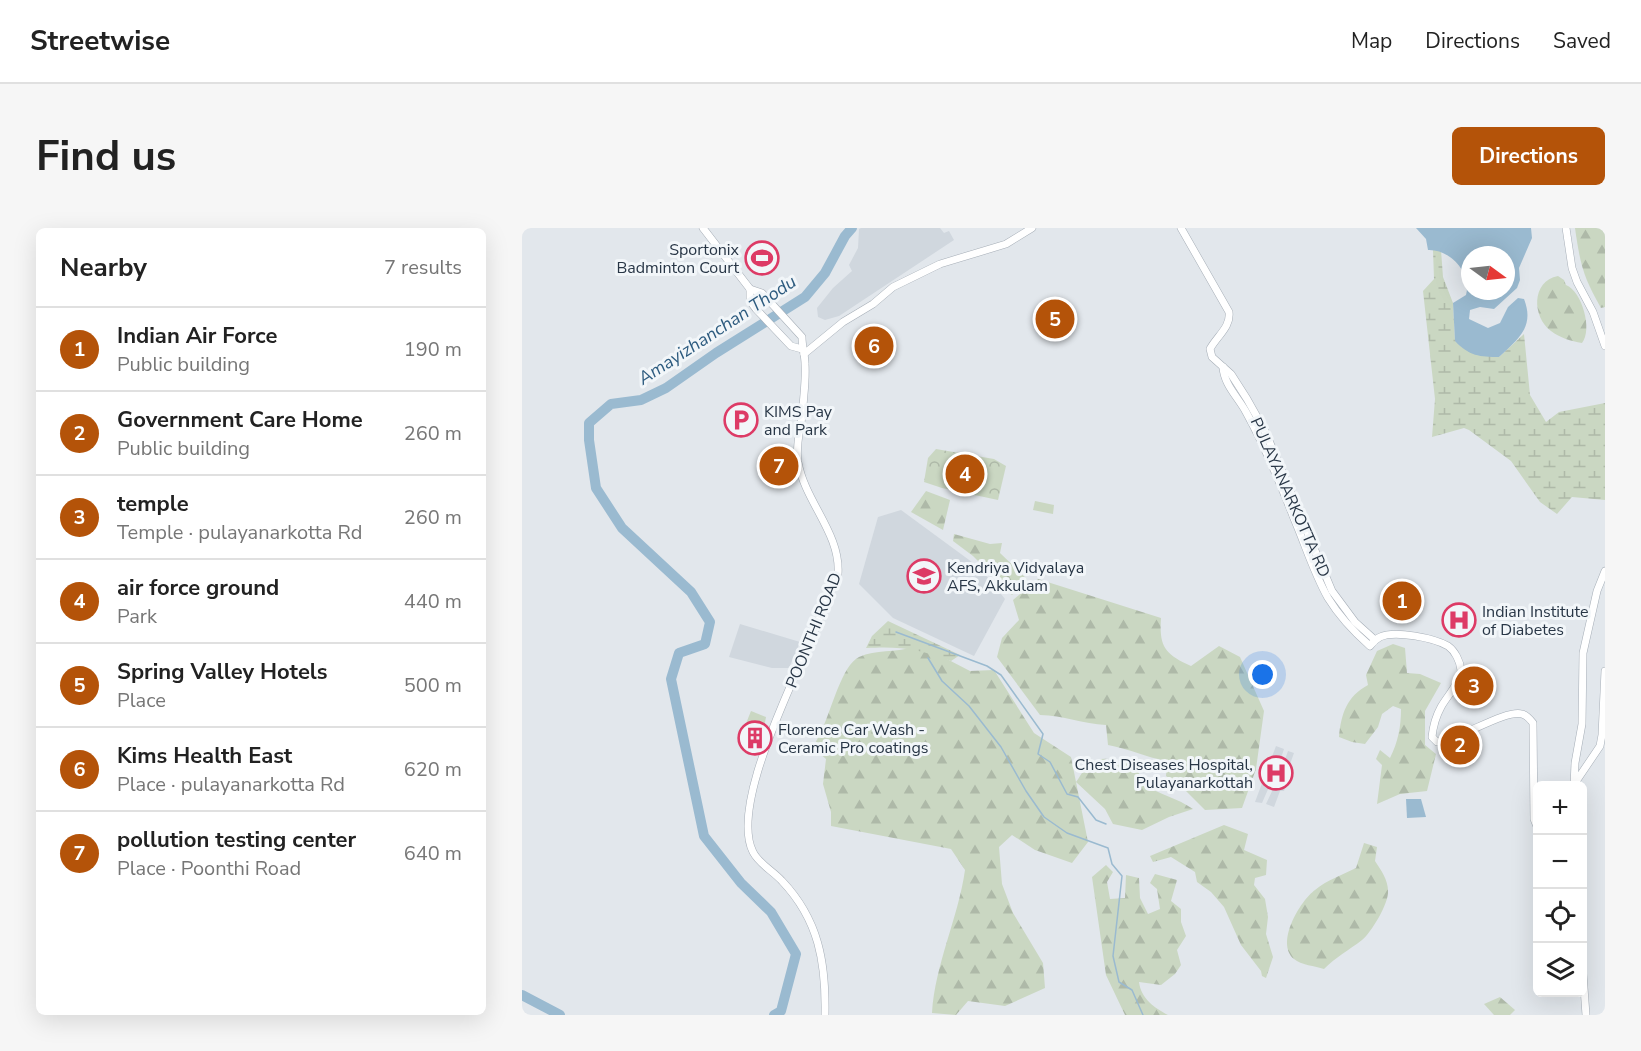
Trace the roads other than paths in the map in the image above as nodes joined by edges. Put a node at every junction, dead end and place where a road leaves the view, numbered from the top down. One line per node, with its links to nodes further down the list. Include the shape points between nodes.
1 (703, 228): 5 (main road, POONTHI ROAD)
2 (1032, 228): 7 (main road, via 1006,243 940,264 893,287)
3 (1181, 228): 10 (main road, PULAYANARKOTTA RD, via 1229,312 1227,326 1210,349 1212,357 1231,374 1265,431 1332,591 1372,643 1388,635 1415,636 1446,645 1454,652 1461,670 1432,728 1432,737 1437,742 1515,714 1531,719)
4 (1566, 228): 6 (main road, via 1572,268)
5 (750, 289): 7 (main road, via 750,301 756,309 791,346); 7 (main road, POONTHI ROAD, via 762,293 802,337)
6 (1605, 346)
7 (803, 352): 14 (main road, POONTHI ROAD, via 798,464 807,492 837,551 838,574 763,751 748,830 753,852 782,881 812,923 824,972)
8 (1605, 571): 11 (main road, via 1583,653 1582,724)
9 (1605, 671): 12 (main road, via 1600,746)
10 (1534, 781)
11 (1574, 781)
12 (1577, 781)
13 (1585, 997): 15 (main road)
14 (825, 1015)
15 (1586, 1015)

